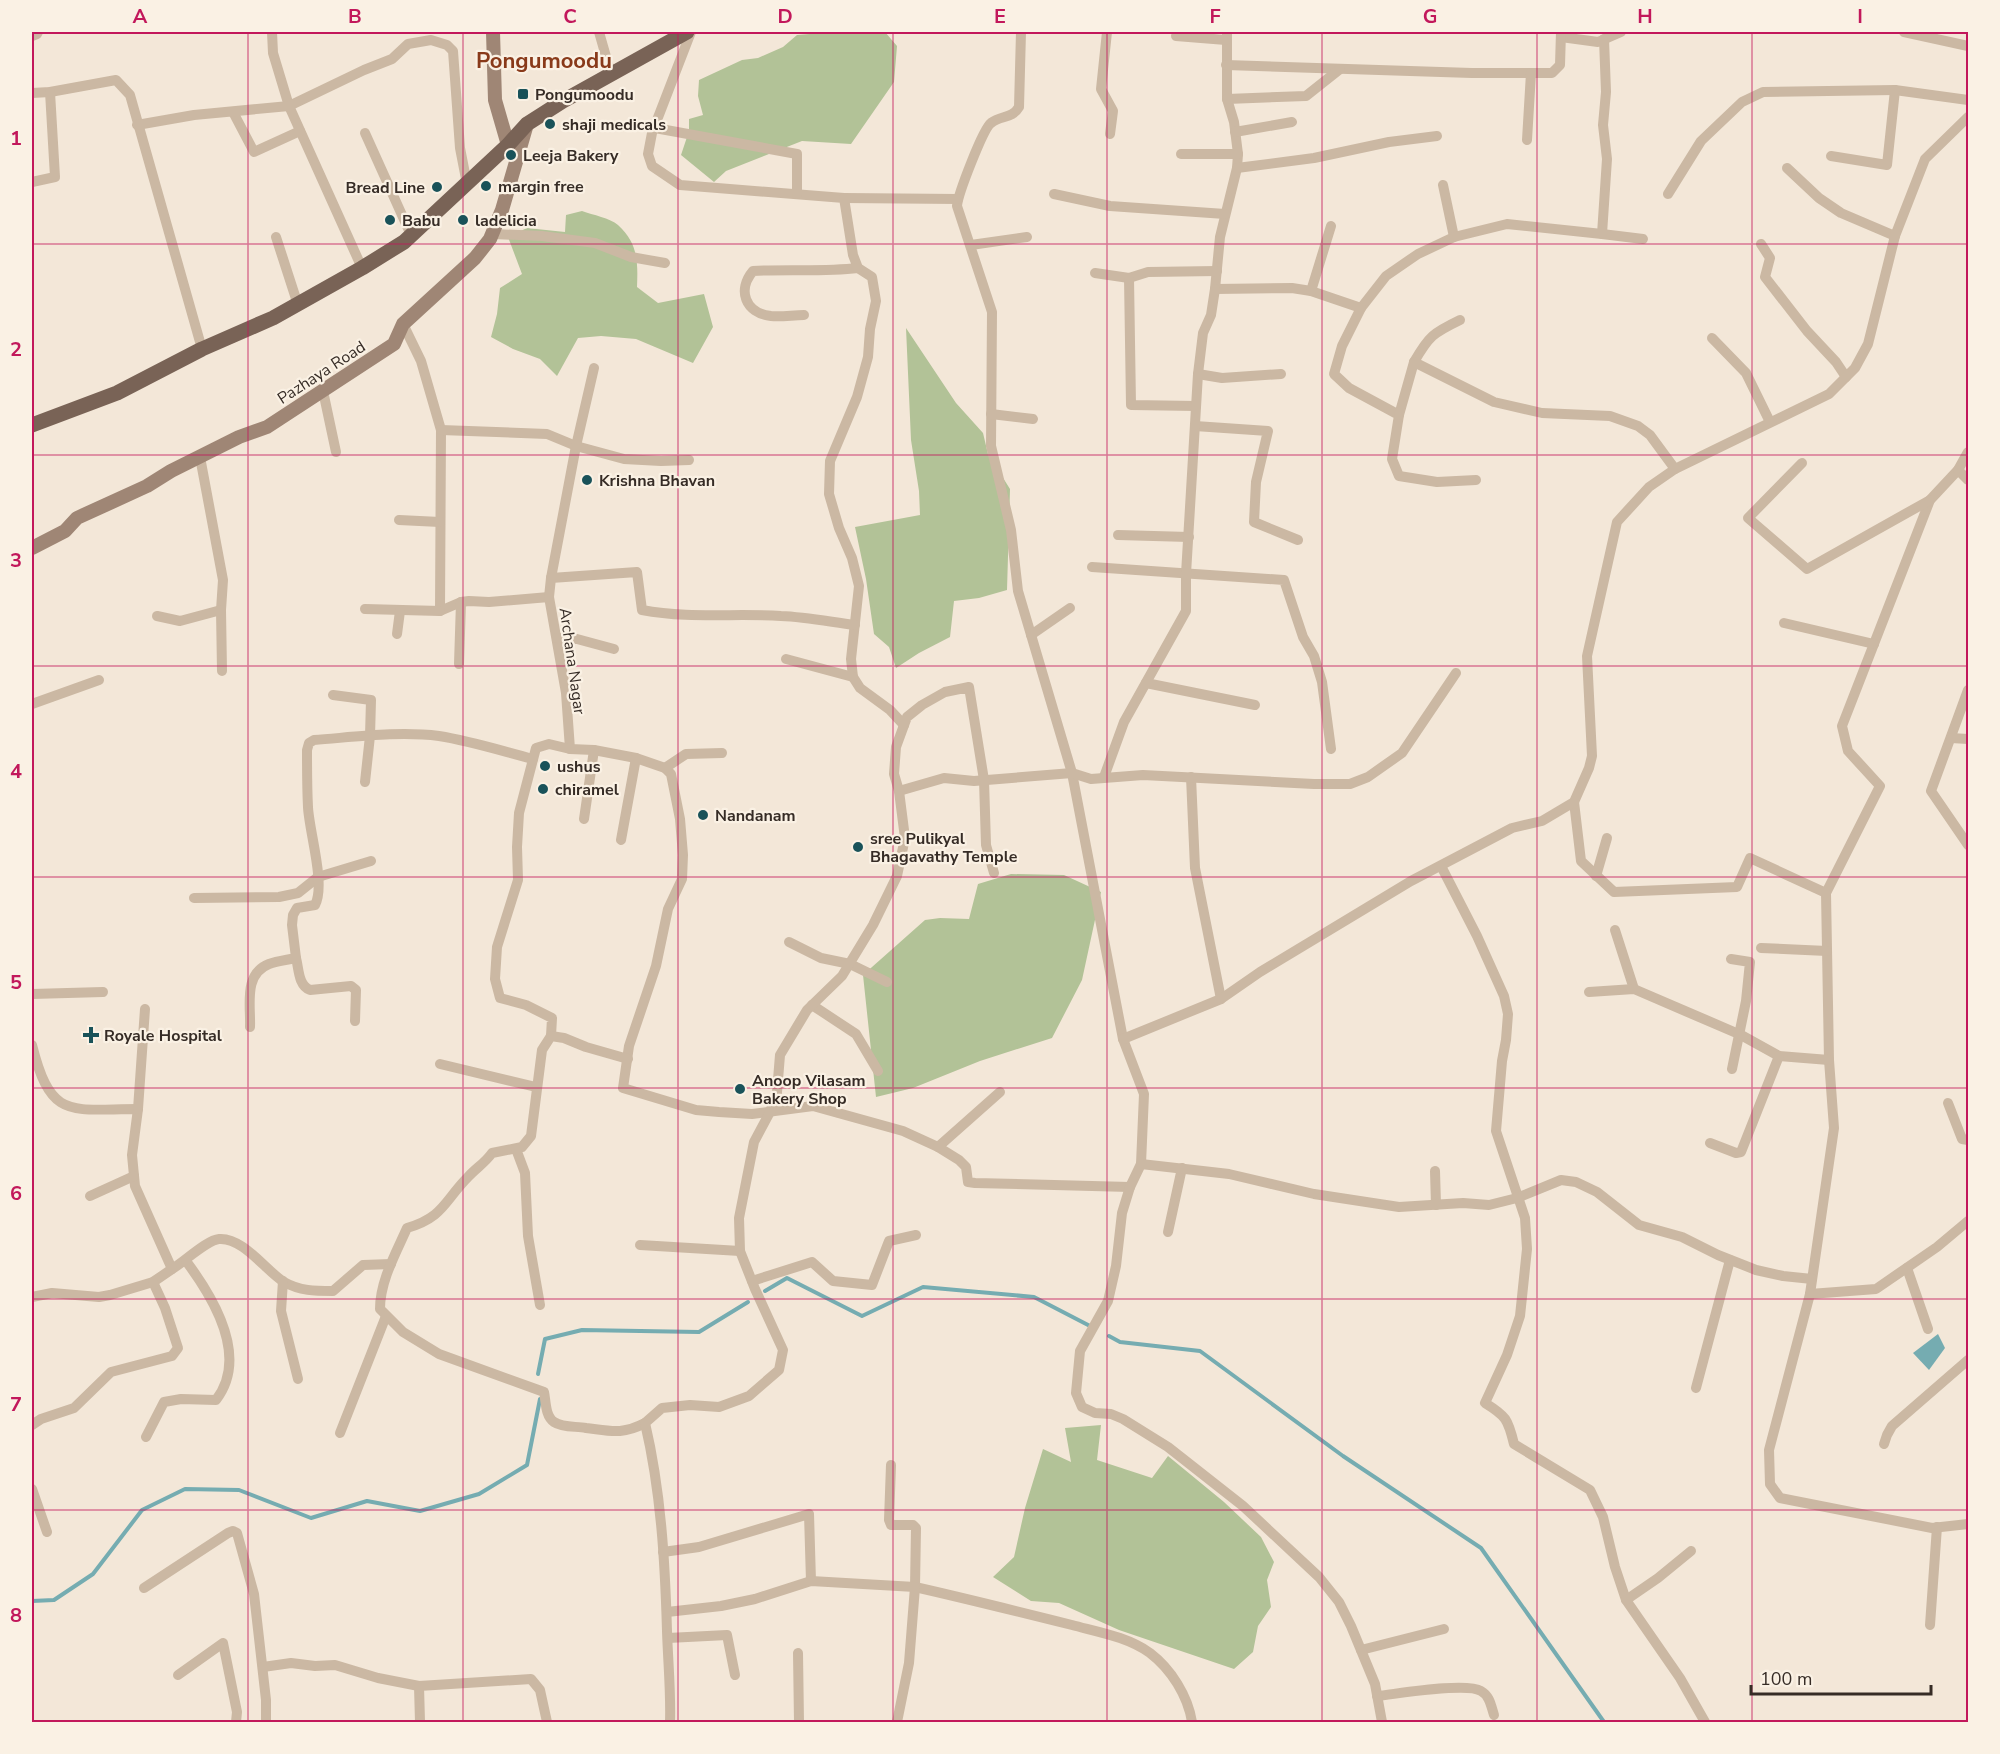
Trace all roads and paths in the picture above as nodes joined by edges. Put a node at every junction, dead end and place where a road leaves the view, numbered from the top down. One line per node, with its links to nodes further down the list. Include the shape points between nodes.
1 (38, 32): 11 (street)
2 (272, 32): 25 (street, via 273,53)
3 (493, 32): 38 (street, via 495,100)
4 (599, 32): 19 (street)
5 (689, 32): 19 (main road); 31 (street)
6 (1021, 32): 51 (street, via 1019,107 1013,115 987,127)
7 (1107, 32): 35 (street, via 1101,89 1113,111)
8 (1621, 32): 14 (street)
9 (1904, 32): 15 (street)
10 (1561, 34): 14 (street, via 1598,42); 18 (street, via 1560,65 1552,73)
11 (32, 36)
12 (1176, 36): 13 (street)
13 (1226, 36): 16 (street)
14 (1604, 39): 55 (street, via 1607,159)
15 (1968, 46)
16 (1226, 64): 17 (street); 23 (street)
17 (1340, 69): 18 (street); 23 (street, via 1306,96)
18 (1531, 73): 37 (street)
19 (611, 74): 29 (main road)
20 (1895, 90): 24 (street); 41 (street, via 1887,165); 49 (street, via 1763,92 1742,102 1701,141)
21 (50, 92): 22 (street); 30 (street, via 116,80 130,95); 44 (street, via 55,177)
22 (32, 93)
23 (1227, 99): 33 (street)
24 (1968, 100)
25 (289, 106): 26 (street); 32 (street); 45 (street, via 392,58 408,44 431,40 447,45 454,55 460,148)
26 (234, 112): 30 (street); 32 (street, via 254,152)
27 (1968, 117): 57 (street, via 1925,159)
28 (1292, 122): 33 (street)
29 (527, 124): 38 (main road); 54 (street, Pazhaya Road)
30 (137, 125): 78 (street)
31 (655, 128): 47 (street, via 798,153); 47 (street, via 648,154 652,166 681,185)
32 (300, 131): 65 (street)
33 (1235, 132): 40 (street)
34 (365, 133): 56 (street)
35 (1110, 134)
36 (1437, 136): 42 (street)
37 (1527, 140)
38 (508, 145): 45 (main road)
39 (1180, 154): 40 (street)
40 (1238, 154): 42 (street)
41 (1831, 156)
42 (1237, 168): 52 (street)
43 (1787, 168): 57 (street, via 1841,213)
44 (32, 182)
45 (467, 184): 56 (main road)
46 (1443, 185): 60 (street)
47 (797, 194): 50 (street)
48 (1054, 194): 52 (street, via 1110,206)
49 (1668, 194)
50 (844, 198): 51 (street); 66 (street)
51 (958, 199): 63 (street)
52 (1225, 214): 67 (street)
53 (1330, 226): 71 (street)
54 (493, 234): 64 (street, via 595,243 632,257); 76 (street, Pazhaya Road, via 475,258)
55 (1602, 234): 60 (street, via 1507,224); 61 (street)
56 (411, 235): 65 (main road)
57 (1895, 236): 83 (street, via 1868,344)
58 (276, 237): 72 (street)
59 (1027, 237): 63 (street)
60 (1454, 237): 73 (street, via 1418,254 1386,276)
61 (1643, 239)
62 (1761, 244): 83 (street, via 1770,258 1765,277)
63 (970, 245): 86 (street, via 992,312)
64 (665, 263)
65 (362, 267): 72 (main road)
66 (858, 268): 74 (street, via 753,271 745,281 744,296 752,309 769,316); 122 (street, via 872,277 875,287 868,357 857,397 830,461 830,494 859,586)
67 (1217, 272): 69 (street, via 1148,272); 70 (street)
68 (1095, 273): 69 (street)
69 (1129, 278): 85 (street, via 1131,405)
70 (1215, 289): 71 (street); 81 (street, via 1203,333)
71 (1311, 291): 73 (street)
72 (298, 305): 78 (main road)
73 (1360, 308): 87 (street, via 1334,374 1349,388)
74 (804, 315)
75 (1460, 320): 79 (street, via 1427,339)
76 (404, 324): 84 (street, Pazhaya Road, via 394,344); 92 (street, via 422,361)
77 (1712, 338): 89 (street, via 1746,373)
78 (202, 349): 90 (main road, via 117,393)
79 (1414, 362): 87 (street); 99 (street, via 1494,402 1542,413 1610,416 1638,426 1650,435)
80 (594, 368): 93 (street)
81 (1198, 374): 82 (street, via 1222,378); 85 (street)
82 (1281, 374)
83 (1846, 377): 89 (street, via 1829,394)
84 (323, 392): 94 (street); 96 (street, Pazhaya Road, via 267,427)
85 (1196, 406): 91 (street)
86 (991, 414): 88 (street); 124 (street, via 991,446 1011,530 1018,591)
87 (1399, 415): 101 (street, via 1392,459 1399,476 1437,482)
88 (1033, 419)
89 (1770, 422): 99 (street)
90 (32, 425)
91 (1195, 426): 107 (street); 108 (street, via 1268,431 1256,482 1254,522)
92 (441, 430): 93 (street, via 546,434); 105 (street)
93 (576, 446): 97 (street, via 624,459); 112 (street)
94 (336, 452)
95 (1968, 452): 100 (street)
96 (200, 457): 109 (street, Pazhaya Road, via 77,518 65,531); 117 (street, via 223,580)
97 (689, 460)
98 (1802, 463): 103 (street, via 1748,518 1807,569)
99 (1675, 469): 156 (street, via 1649,487 1617,522 1587,656 1592,756)
100 (1958, 470): 102 (street); 103 (street)
101 (1476, 480)
102 (1968, 480)
103 (1930, 500): 126 (street)
104 (399, 520): 105 (street)
105 (440, 522): 119 (street)
106 (1118, 535): 107 (street)
107 (1189, 537): 111 (street)
108 (1298, 540)
109 (32, 548)
110 (1092, 567): 111 (street)
111 (1186, 574): 134 (street, via 1186,610); 144 (street, via 1284,580 1322,682)
112 (551, 578): 113 (street); 122 (street, via 637,572 642,610 662,614 783,616)
113 (549, 597): 114 (street, Archana Nagar); 125 (street, Archana Nagar)
114 (461, 602): 119 (street, Archana Nagar); 129 (street)
115 (1070, 608): 124 (street)
116 (365, 609): 118 (street)
117 (221, 610): 120 (street, via 180,621); 130 (street)
118 (400, 611): 119 (street); 123 (street)
119 (440, 611)
120 (158, 616)
121 (1784, 623): 126 (street)
122 (855, 625): 132 (street)
123 (397, 634)
124 (1031, 635): 150 (street)
125 (557, 638): 127 (street); 143 (street, Archana Nagar)
126 (1874, 644): 166 (street, via 1842,726 1848,750 1880,786)
127 (614, 649)
128 (786, 659): 132 (street)
129 (459, 664)
130 (222, 672)
131 (1456, 673): 152 (street, via 1402,753 1368,777 1350,784 1314,784)
132 (853, 677): 139 (street, via 860,688)
133 (99, 680): 137 (street)
134 (1146, 683): 138 (street); 151 (street, via 1124,722)
135 (1968, 690): 141 (street)
136 (333, 695): 140 (street, via 371,700)
137 (32, 704)
138 (1255, 705)
139 (904, 725): 153 (street, via 907,717 922,705 945,692 969,687); 155 (street, via 896,747 894,774)
140 (370, 736): 148 (street, via 439,736); 154 (street); 165 (street, via 309,743 308,808)
141 (1951, 738): 142 (street); 160 (street, via 1931,791)
142 (1968, 739)
143 (570, 749): 145 (street); 148 (street, via 542,745 536,748)
144 (1331, 749)
145 (594, 750): 147 (street); 157 (street)
146 (722, 753): 149 (street, via 686,754)
147 (636, 758): 149 (street); 159 (street)
148 (533, 759): 186 (street, via 519,813 518,880 497,947 495,979 500,998 552,1018)
149 (665, 768): 190 (street, via 671,774 676,797 682,879 668,909 656,966)
150 (1072, 773): 151 (street, via 1091,779); 153 (street); 187 (street)
151 (1104, 777): 152 (street)
152 (1191, 777): 180 (street, via 1196,868)
153 (984, 780): 155 (street, via 944,778); 163 (street, via 986,844)
154 (365, 782)
155 (899, 791): 174 (street, via 905,838 897,876)
156 (1574, 802): 162 (street, via 1542,821 1512,828); 164 (street, via 1581,861)
157 (584, 819)
158 (1608, 838): 164 (street)
159 (621, 840)
160 (1968, 845)
161 (371, 861): 165 (street)
162 (1442, 866): 180 (street, via 1411,881); 211 (street, via 1504,996 1507,1031 1496,1131)
163 (994, 873)
164 (1596, 876): 166 (street, via 1614,892 1737,887 1750,858)
165 (318, 877): 167 (street, via 298,893 279,897); 172 (street, via 315,905 297,908 293,915)
166 (1826, 893): 171 (street)
167 (194, 898)
168 (1615, 930): 176 (street)
169 (789, 942): 174 (street, via 821,958)
170 (1761, 948): 171 (street)
171 (1827, 951): 191 (street)
172 (296, 958): 183 (street, via 306,988 351,986 356,990); 184 (street, via 257,970 250,996)
173 (1731, 959): 185 (street, via 1750,962)
174 (850, 964): 175 (street); 181 (street)
175 (886, 982)
176 (1634, 989): 178 (street); 185 (street)
177 (103, 992): 179 (street)
178 (1589, 992)
179 (32, 994)
180 (1221, 999): 187 (street)
181 (812, 1005): 194 (street, via 856,1034); 200 (street, via 780,1055 777,1092)
182 (146, 1009): 199 (street)
183 (355, 1021)
184 (250, 1027)
185 (1741, 1035): 189 (street); 193 (street)
186 (551, 1036): 190 (street); 196 (street, via 542,1050)
187 (1123, 1039): 205 (street, via 1144,1094)
188 (32, 1045): 195 (street)
189 (1779, 1056): 191 (street); 202 (street, via 1741,1152)
190 (627, 1059): 200 (street, via 623,1088 696,1110)
191 (1829, 1060): 223 (street, via 1834,1128)
192 (440, 1064): 196 (street)
193 (1732, 1069)
194 (878, 1071)
195 (35, 1072): 199 (street, via 62,1105 77,1109)
196 (536, 1087): 204 (street, via 531,1136)
197 (1000, 1092): 203 (street)
198 (1948, 1103): 201 (street, via 1962,1139)
199 (138, 1109): 208 (street, via 132,1155)
200 (770, 1112): 203 (street, via 813,1106 903,1131); 217 (street, via 754,1142 739,1218)
201 (1968, 1140)
202 (1710, 1143)
203 (938, 1147): 209 (street, via 966,1167 968,1182)
204 (516, 1149): 220 (street, via 492,1153 439,1213 407,1228); 229 (street, via 525,1173 528,1236)
205 (1141, 1164): 206 (street); 209 (street)
206 (1182, 1168): 212 (street, via 1367,1202); 214 (street)
207 (1435, 1171): 212 (street)
208 (134, 1176): 210 (street); 222 (street)
209 (1130, 1187): 255 (street, via 1108,1301 1080,1351 1076,1393 1082,1407 1123,1419 1168,1447 1243,1506 1330,1589)
210 (90, 1196)
211 (1517, 1198): 212 (street, via 1490,1205); 218 (street, via 1561,1180 1576,1182 1597,1192 1639,1225 1682,1237); 250 (street, via 1525,1218 1527,1249 1520,1316 1508,1355 1485,1403 1504,1415 1514,1444 1590,1490 1603,1517)
212 (1436, 1205)
213 (1968, 1221): 221 (street)
214 (1168, 1232)
215 (916, 1235): 225 (street, via 889,1241 872,1285 833,1281 812,1262)
216 (640, 1245): 217 (street)
217 (740, 1251): 225 (street)
218 (1730, 1260): 223 (street, via 1783,1276); 234 (street)
219 (186, 1261): 222 (street); 224 (street, via 210,1242 230,1241 247,1250); 239 (street, via 223,1325 230,1370 228,1382 216,1400 164,1402)
220 (392, 1264): 224 (street, via 363,1265 333,1291 307,1291); 230 (street, via 380,1298 380,1309)
221 (1907, 1268): 227 (street, via 1873,1290); 231 (street)
222 (172, 1269): 226 (street)
223 (1812, 1279): 227 (street)
224 (283, 1281): 233 (street, via 281,1311)
225 (752, 1281): 235 (street, via 783,1350 779,1370 749,1396 719,1407 662,1408)
226 (153, 1282): 228 (street, via 99,1297 52,1293); 236 (street, via 178,1348 172,1356 111,1372 74,1408)
227 (1809, 1294): 243 (street, via 1769,1450 1770,1484 1780,1498)
228 (32, 1297)
229 (540, 1305)
230 (386, 1316): 235 (street, via 403,1332 448,1357 544,1392 553,1422 611,1432 632,1430); 237 (street)
231 (1928, 1329)
232 (1968, 1360): 238 (street)
233 (298, 1379)
234 (1696, 1388)
235 (645, 1423): 246 (street)
236 (32, 1425)
237 (340, 1433)
238 (1888, 1435)
239 (146, 1437)
240 (891, 1466): 248 (street, via 889,1520 891,1525 916,1528)
241 (32, 1489): 244 (street)
242 (1968, 1524): 243 (street)
243 (1937, 1527): 252 (street)
244 (46, 1532)
245 (1691, 1551): 250 (street)
246 (663, 1552): 247 (street, via 699,1547 809,1514); 251 (street)
247 (811, 1581): 248 (street); 251 (street, via 755,1599)
248 (915, 1587): 269 (street, via 909,1663); 270 (street, via 1107,1633 1149,1652 1171,1672)
249 (144, 1588): 257 (street, via 228,1533 237,1533 254,1594)
250 (1626, 1600): 272 (street)
251 (667, 1612): 254 (street)
252 (1930, 1625)
253 (1444, 1629): 255 (street)
254 (668, 1638): 259 (street, via 727,1635); 267 (street)
255 (1361, 1650): 261 (street)
256 (798, 1653): 268 (street)
257 (262, 1667): 260 (street, via 291,1663 335,1665); 264 (street)
258 (178, 1675): 263 (street, via 223,1643)
259 (735, 1675)
260 (419, 1686): 265 (street); 266 (street, via 531,1679 540,1690)
261 (1377, 1696): 262 (street, via 1473,1688 1482,1691 1490,1701); 271 (street)
262 (1494, 1715)
263 (236, 1722)
264 (267, 1722)
265 (420, 1722)
266 (548, 1722)
267 (670, 1722)
268 (800, 1722)
269 (897, 1722)
270 (1192, 1722)
271 (1382, 1722)
272 (1705, 1722)

